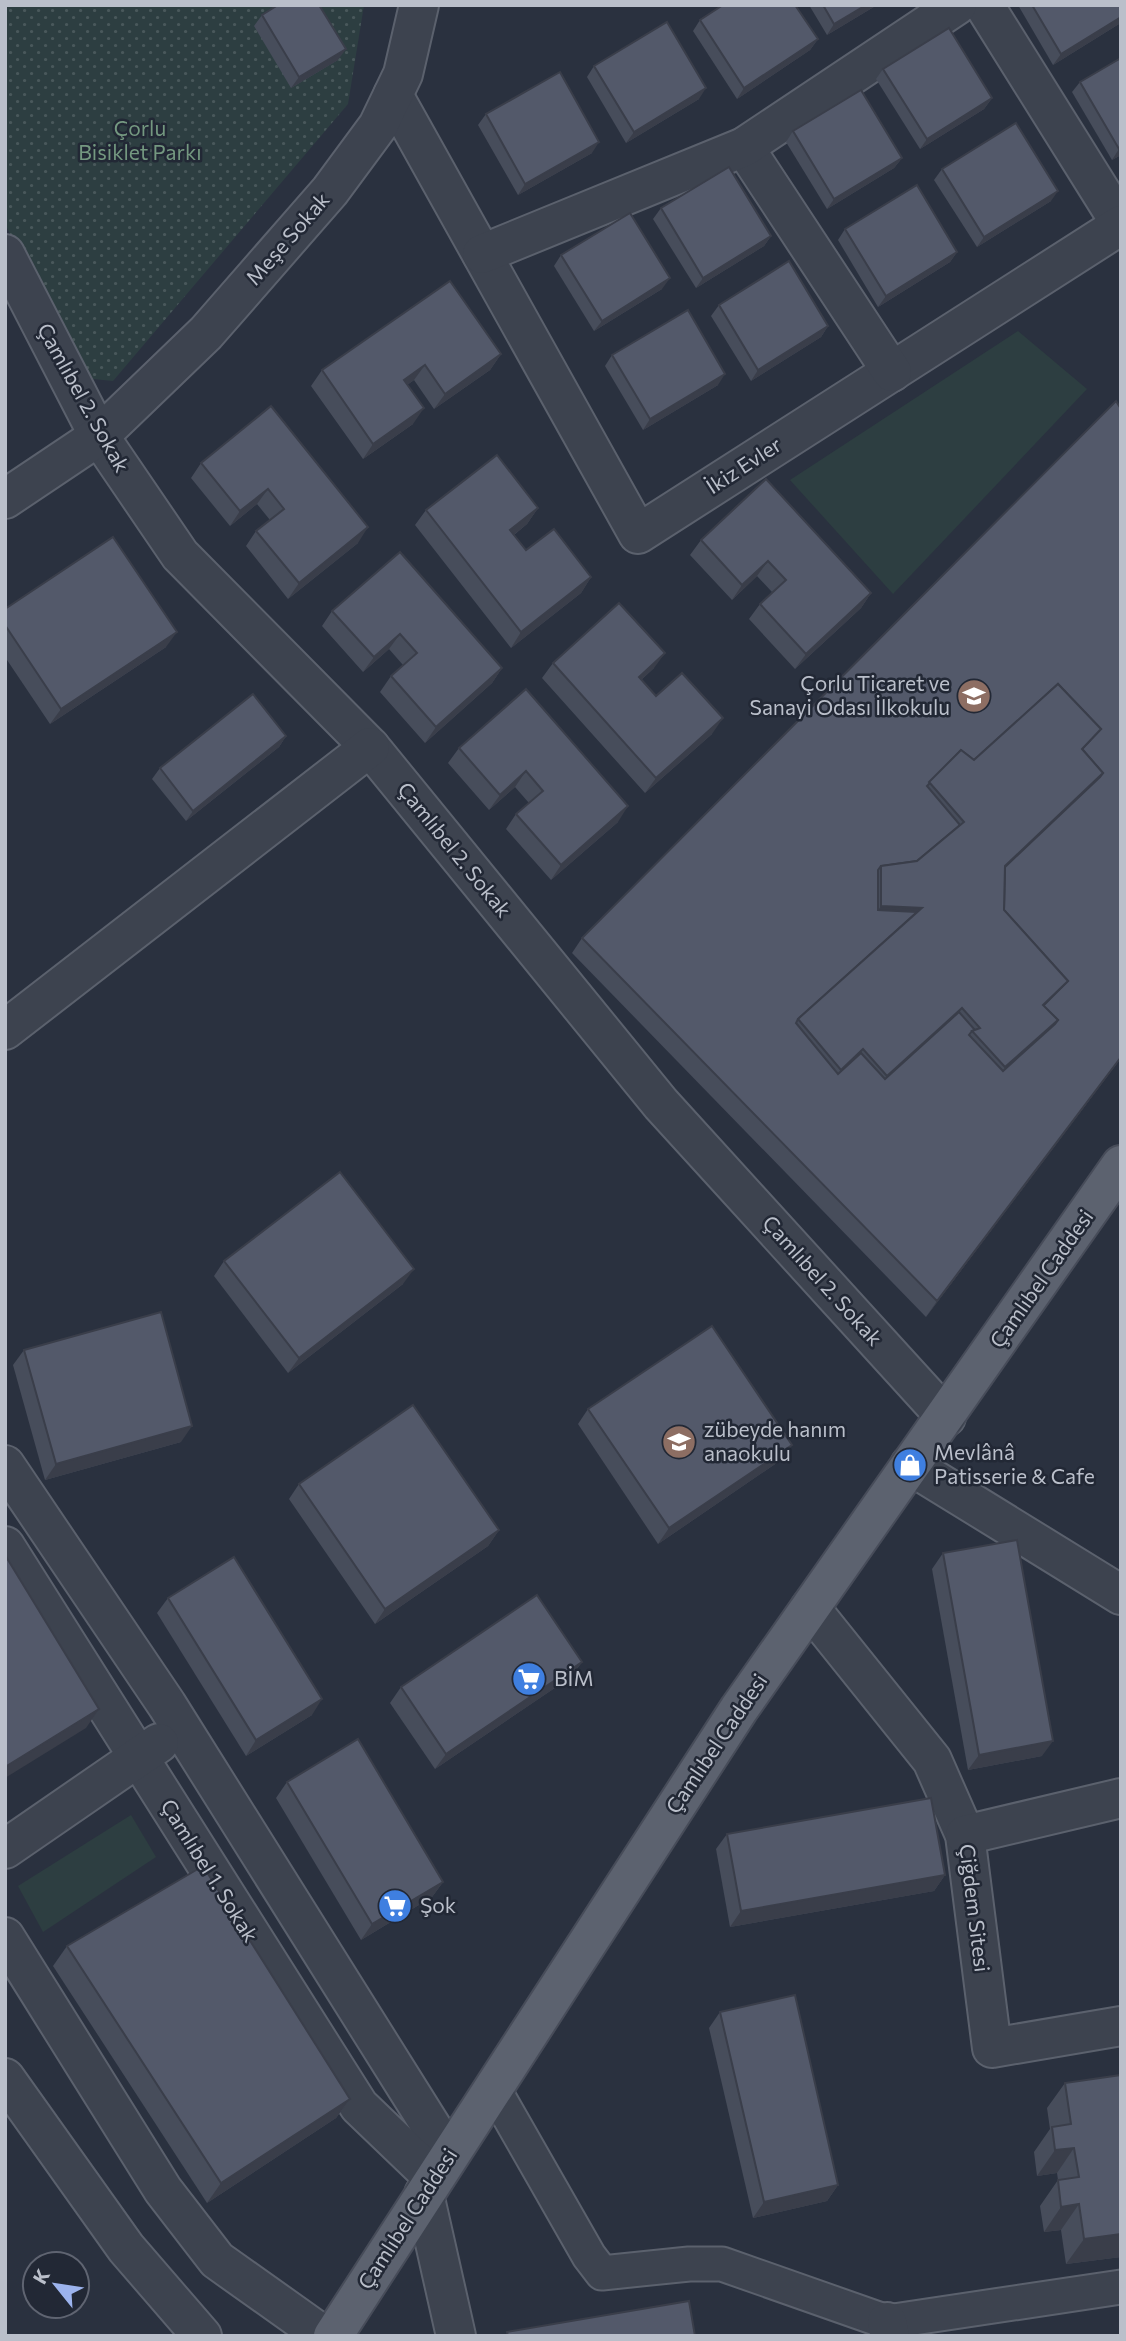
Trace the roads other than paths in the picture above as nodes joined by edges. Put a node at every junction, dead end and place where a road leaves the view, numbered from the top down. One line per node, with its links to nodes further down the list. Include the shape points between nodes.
1 (419, 5): 4 (street, Meşe Sokak, via 403,74)
2 (957, 5): 5 (street)
3 (984, 5): 6 (street, İkiz Evler)
4 (393, 95): 8 (street, İkiz Evler); 10 (street, Meşe Sokak, via 378,126 330,191 274,256 206,333)
5 (744, 147): 8 (street); 9 (street)
6 (1121, 224): 9 (street, İkiz Evler)
7 (5, 254): 10 (street, Çamlıbel 2. Sokak)
8 (482, 254): 9 (street, İkiz Evler, via 638,534)
9 (892, 372)
10 (99, 436): 11 (street, Meşe Sokak); 12 (street, Çamlıbel 2. Sokak, via 180,555)
11 (5, 499)
12 (370, 747): 13 (street); 15 (street, Çamlıbel 2. Sokak, via 661,1104)
13 (5, 1030)
14 (1121, 1165): 15 (main road, Çamlıbel Caddesi)
15 (946, 1417): 17 (main road, Çamlıbel Caddesi)
16 (5, 1465): 21 (street)
17 (910, 1465): 19 (street); 20 (main road, Çamlıbel Caddesi)
18 (5, 1546): 22 (street, Çamlıbel 1. Sokak)
19 (1121, 1595)
20 (810, 1608): 24 (street, Çiğdem Sitesi, via 932,1760); 29 (main road, Çamlıbel Caddesi, via 739,1709)
21 (182, 1728): 22 (street); 30 (street)
22 (137, 1758): 25 (street); 30 (street, Çamlıbel 1. Sokak, via 359,2106)
23 (1121, 1798): 24 (street)
24 (965, 1835): 27 (street, Çiğdem Sitesi, via 992,2048)
25 (5, 1849)
26 (5, 1937): 34 (street, via 163,2190 218,2260)
27 (1121, 2025)
28 (5, 2078): 33 (street, via 126,2248)
29 (493, 2088): 30 (main road, Çamlıbel Caddesi); 32 (street, via 602,2273 722,2264)
30 (436, 2176): 35 (main road, Çamlıbel Caddesi); 36 (street)
31 (1121, 2287): 32 (street)
32 (889, 2329)
33 (202, 2336)
34 (324, 2336)
35 (333, 2336)
36 (456, 2336)

